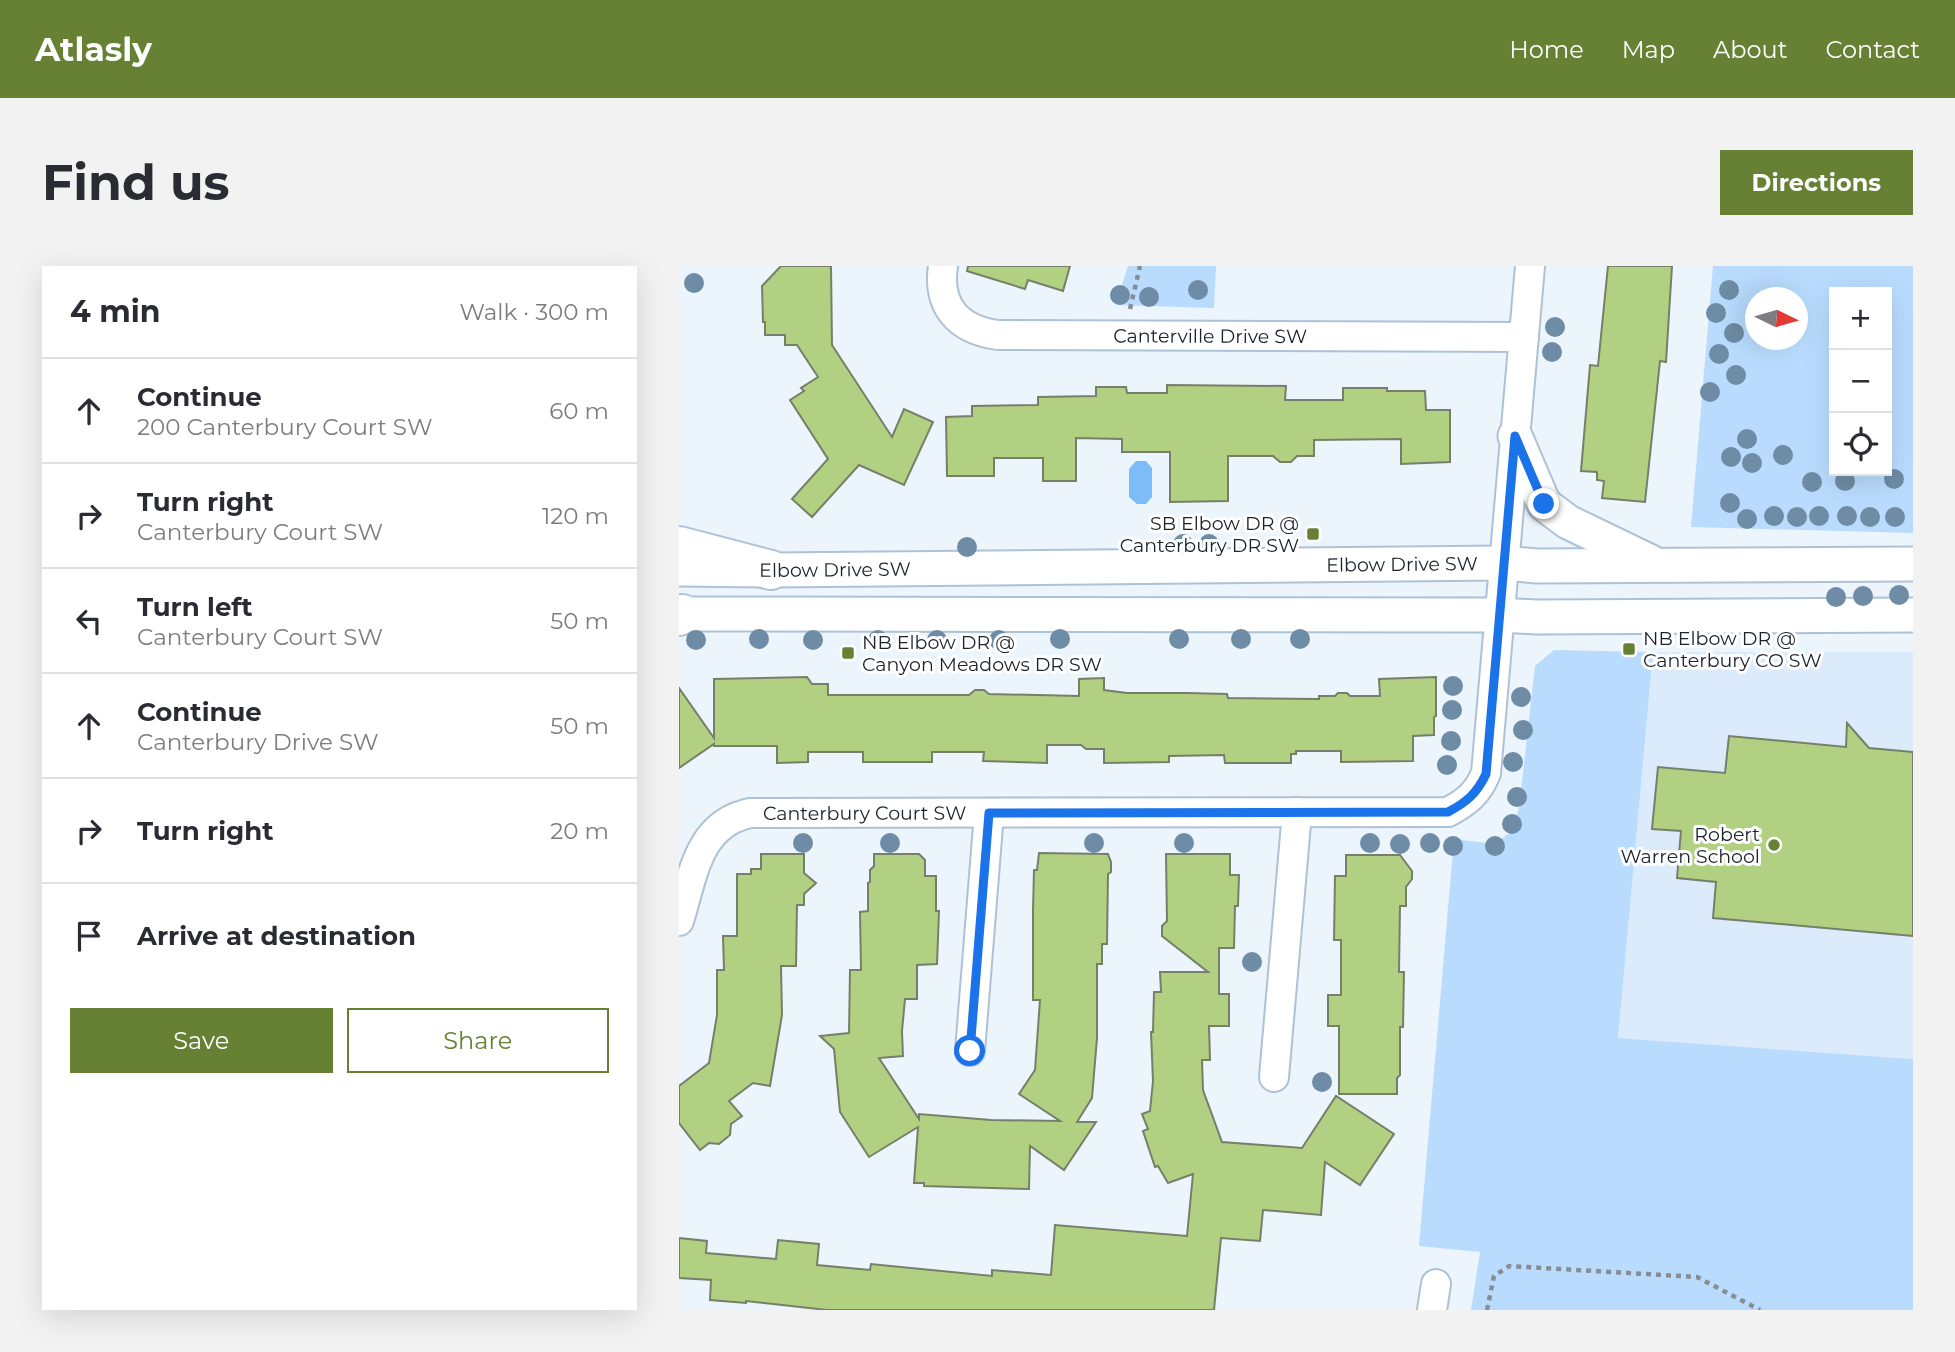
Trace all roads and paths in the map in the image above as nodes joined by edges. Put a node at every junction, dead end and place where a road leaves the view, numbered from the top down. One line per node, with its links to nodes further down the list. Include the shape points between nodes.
1 (943, 266): 4 (street, Canterville Drive SW, via 941,290 946,302 964,325 980,333)
2 (1140, 266): 4 (path)
3 (1530, 266): 5 (street, Canterbury Court SW)
4 (1128, 334): 5 (street, Canterville Drive SW)
5 (1524, 337): 6 (street, Canterbury Court SW)
6 (1515, 436): 8 (street, Canterbury Court SW); 10 (street, via 1544,504 1567,522)
7 (679, 546): 12 (main road)
8 (1503, 563): 10 (street, Elbow Drive SW); 12 (street, Elbow Drive SW); 14 (street, Canterbury Court SW)
9 (1913, 564): 10 (street, Elbow Drive SW)
10 (1657, 565)
11 (679, 569): 12 (street, Elbow Drive SW)
12 (771, 570)
13 (680, 615): 14 (street)
14 (1499, 615): 15 (street); 16 (street, Canterbury Court SW, via 1486,774 1467,802 1448,812)
15 (1913, 615)
16 (1297, 811): 17 (street, Canterbury Court SW); 20 (street)
17 (989, 813): 18 (street, Canterbury Court SW, via 737,816 715,829 706,841); 19 (street)
18 (679, 921)
19 (970, 1051)
20 (1274, 1077)
21 (1487, 1310): 22 (path, via 1494,1276 1509,1266 1697,1277)
22 (1760, 1310)

